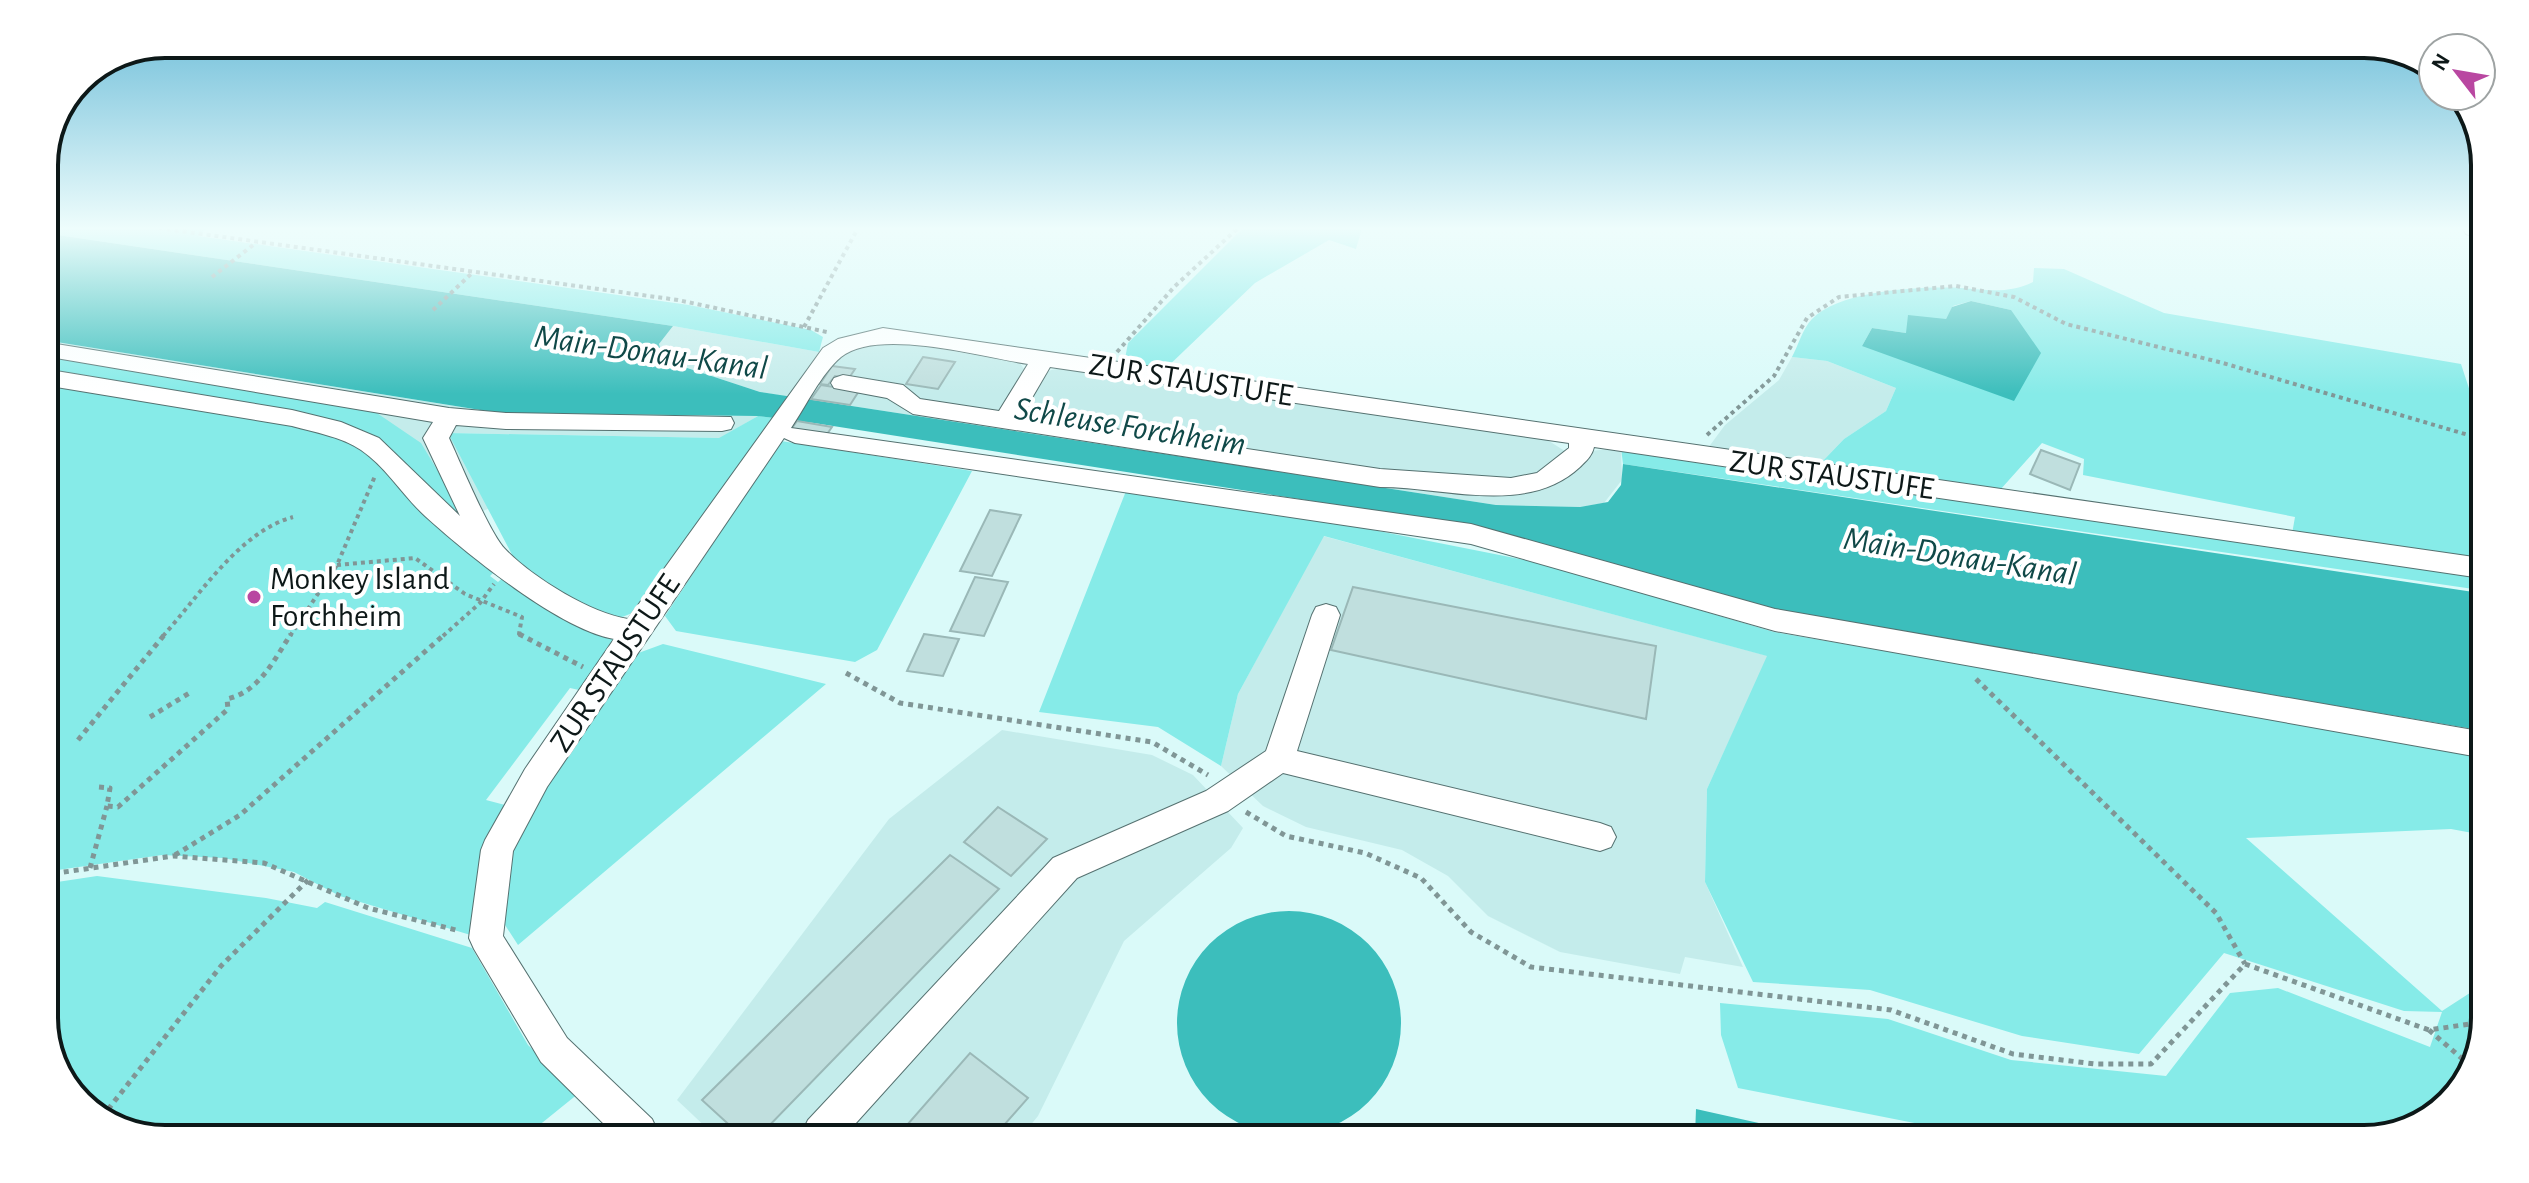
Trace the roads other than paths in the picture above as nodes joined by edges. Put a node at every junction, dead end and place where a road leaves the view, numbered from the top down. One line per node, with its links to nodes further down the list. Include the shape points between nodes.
1 (58, 351): 5 (street)
2 (1043, 358): 6 (street); 8 (street, ZUR STAUSTUFE, via 883,335 846,344 831,353); 9 (street, ZUR STAUSTUFE)
3 (58, 379): 10 (street, via 332,428 370,444 435,510)
4 (843, 383): 6 (street, via 894,391 913,406)
5 (449, 416): 7 (street); 10 (street, via 436,438)
6 (1006, 420): 9 (street, via 1380,478 1430,478 1499,489 1529,487 1554,477 1581,451)
7 (722, 423)
8 (786, 434): 13 (street, ZUR STAUSTUFE); 14 (street, via 1471,534 1775,620)
9 (1582, 439): 11 (street, ZUR STAUSTUFE)
10 (493, 554): 13 (street, via 543,593 603,626)
11 (2471, 566)
12 (1326, 615): 15 (street)
13 (635, 631): 17 (street, ZUR STAUSTUFE, via 536,778 497,850 486,938 554,1050)
14 (2471, 743)
15 (1279, 759): 16 (street); 18 (street, via 1228,795 1065,868)
16 (1600, 837)
17 (632, 1125)
18 (828, 1125)

